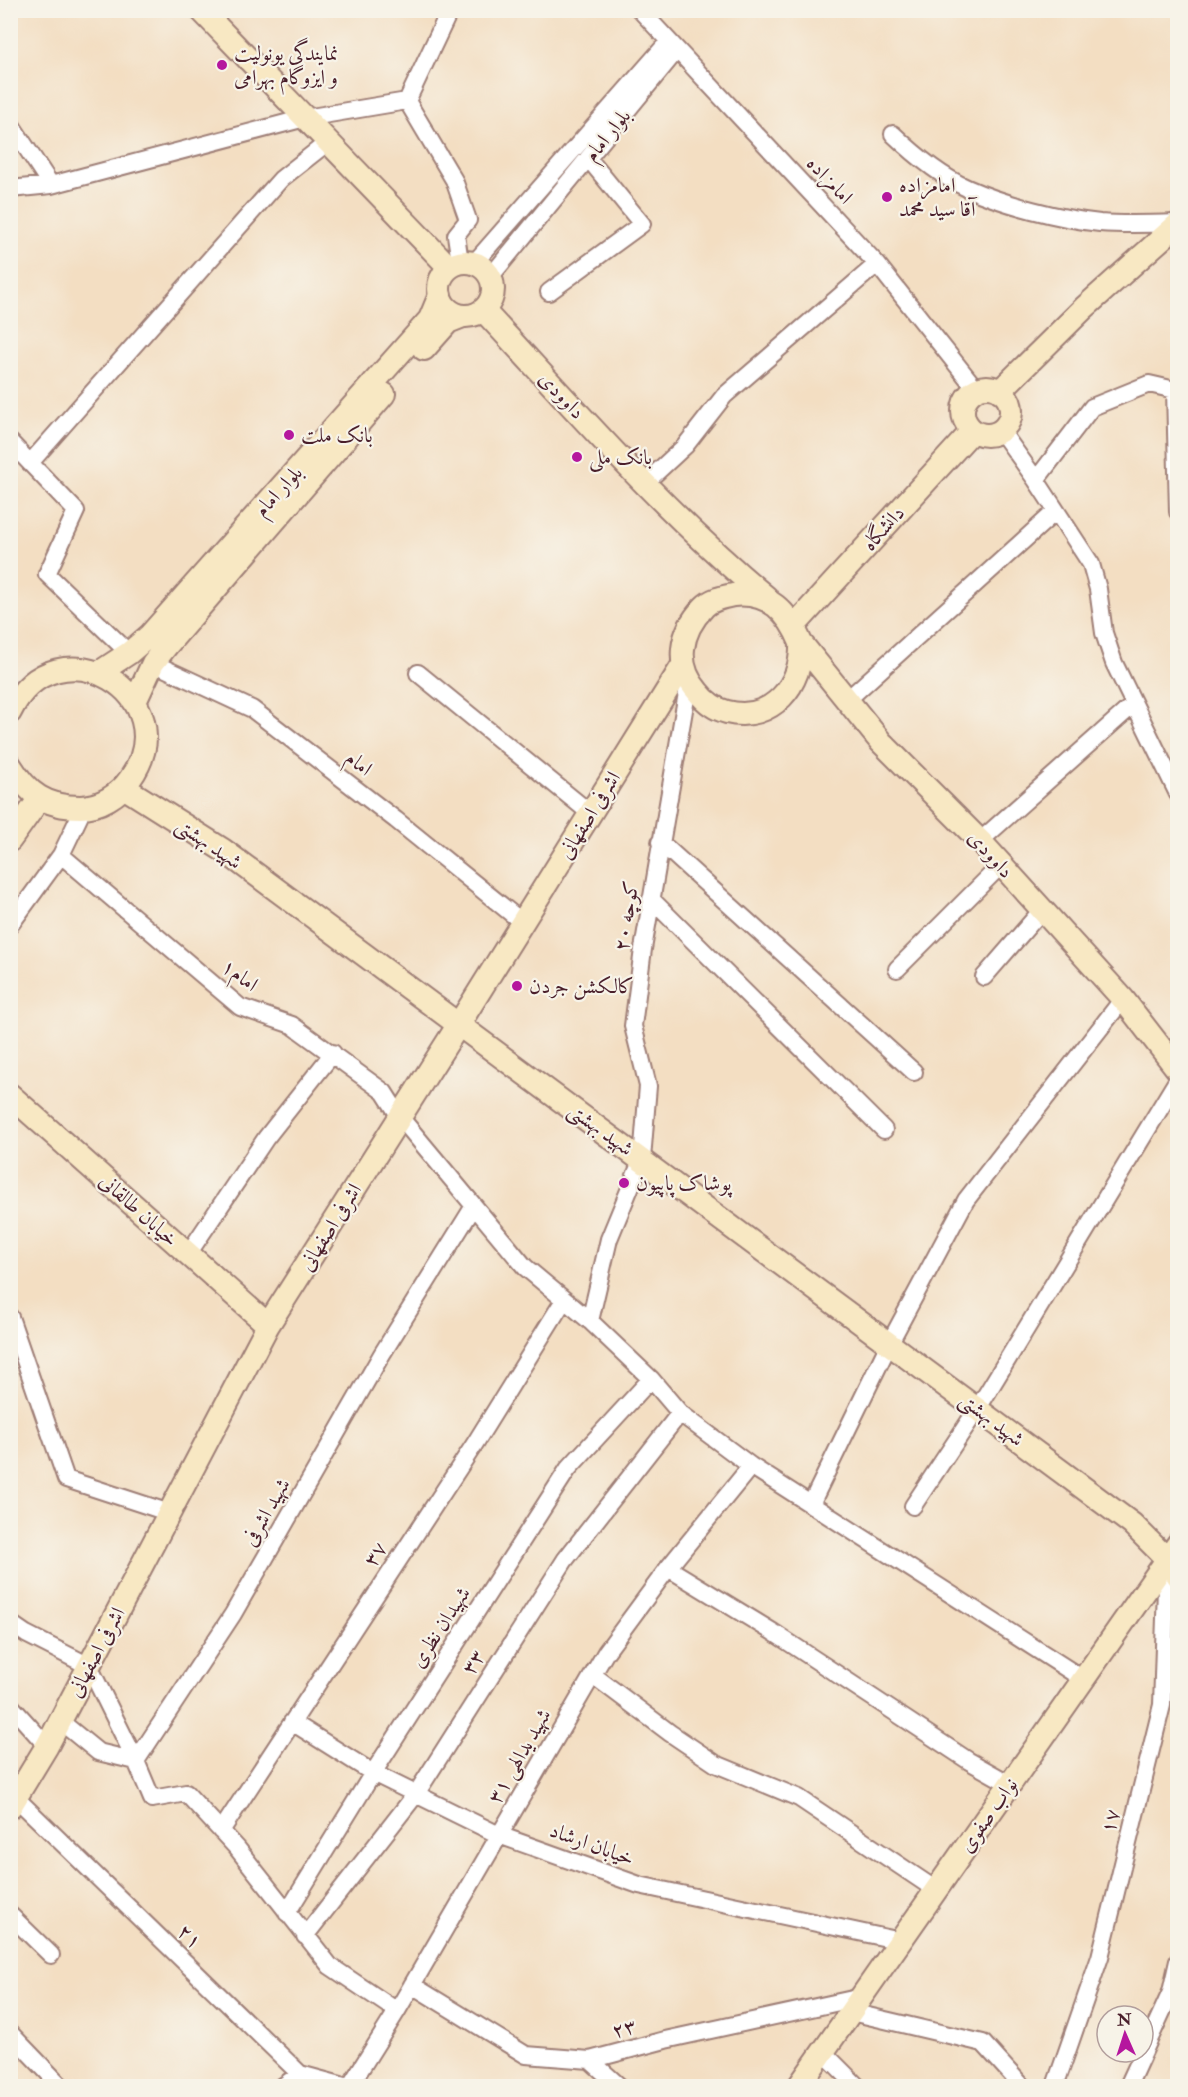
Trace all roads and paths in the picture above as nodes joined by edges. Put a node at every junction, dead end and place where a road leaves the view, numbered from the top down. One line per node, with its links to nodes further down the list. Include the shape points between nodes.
1 (201, 10): 6 (main road)
2 (450, 10): 5 (street)
3 (640, 10): 4 (street, امامزاده)
4 (673, 45): 10 (street, بلوار امام); 14 (street, امامزاده); 15 (street)
5 (407, 101): 6 (street); 15 (street, via 454,180 468,220 456,235)
6 (305, 118): 9 (main road); 11 (street)
7 (10, 123): 11 (street)
8 (893, 134): 13 (street, via 917,156 966,187 1008,202 1097,222)
9 (328, 142): 15 (main road); 24 (street, via 281,179)
10 (588, 158): 15 (street, بلوار امام); 16 (street, via 642,224)
11 (51, 185): 12 (street)
12 (10, 189)
13 (1178, 224): 20 (main road)
14 (877, 264): 19 (street, امامزاده); 26 (street, via 724,396 685,446)
15 (469, 267): 17 (main road, via 442,275); 18 (main road, via 494,285 490,303)
16 (549, 292)
17 (440, 295): 18 (main road, via 452,312); 31 (main road, بلوار امام, via 426,324 150,635)
18 (473, 313): 26 (main road, داوودی); 32 (main road, بلوار امام, via 448,322 438,332)
19 (976, 389): 20 (main road, via 992,387); 21 (main road, via 968,395 962,414)
20 (1000, 391): 22 (main road, via 1008,399 1011,411 1009,422)
21 (972, 431): 22 (main road, via 981,435); 30 (main road, دانشگاه)
22 (1001, 431): 25 (street)
23 (10, 442): 24 (street)
24 (30, 463): 31 (street, via 76,511 47,574)
25 (1036, 480): 27 (street); 28 (street, via 1092,407 1149,384 1175,390)
26 (644, 484): 29 (main road, داوودی)
27 (1056, 511): 36 (street); 39 (street, via 1091,564 1104,633)
28 (1178, 512)
29 (772, 602): 30 (main road); 35 (main road, via 756,595 739,595 721,597 706,605 686,632 682,649)
30 (798, 635): 35 (main road, via 802,659 797,675 777,702 762,710 727,712 711,705); 36 (main road, داوودی)
31 (129, 653): 33 (main road, بلوار امام)
32 (153, 663): 38 (main road, بلوار امام); 53 (street, امام, via 252,709)
33 (100, 672): 37 (main road, via 77,668 54,671 33,681); 38 (main road, via 120,684)
34 (418, 673): 45 (street)
35 (686, 673): 45 (main road, اشرفی اصفهانی); 48 (street, کوچه ۲۰)
36 (847, 700): 47 (main road, داوودی, via 881,742)
37 (13, 701)
38 (135, 702): 41 (main road, via 144,723 145,746 138,769)
39 (1134, 704): 42 (street); 47 (street)
40 (14, 783): 43 (main road)
41 (124, 788): 44 (main road, via 106,801); 58 (main road, شهید بهشتی, via 223,850)
42 (1178, 794)
43 (39, 798): 44 (main road, via 61,807); 46 (main road)
44 (84, 807): 49 (street)
45 (590, 813): 53 (main road, اشرفی اصفهانی)
46 (10, 840)
47 (980, 841): 50 (main road, داوودی)
48 (660, 843): 51 (street, کوچه ۲۰); 61 (street)
49 (61, 855): 54 (street); 59 (street, امام۱, via 240,1007 292,1025)
50 (1001, 865): 52 (main road, داوودی); 55 (street)
51 (651, 899): 65 (street); 66 (street, کوچه ۲۰, via 633,1026 648,1086)
52 (1042, 910): 56 (street); 57 (main road, داوودی)
53 (522, 922): 58 (main road, اشرفی اصفهانی)
54 (10, 925)
55 (897, 969)
56 (984, 977)
57 (1123, 999): 60 (main road, داوودی); 73 (street, via 966,1200)
58 (459, 1024): 64 (main road, اشرفی اصفهانی); 66 (main road, شهید بهشتی)
59 (333, 1053): 64 (street, امام۱, via 384,1092); 68 (street, via 266,1138)
60 (1178, 1070)
61 (914, 1072)
62 (1178, 1079): 75 (street)
63 (10, 1095): 68 (main road, خیابان طالقانی)
64 (400, 1117): 67 (street, امام۱); 72 (main road, اشرفی اصفهانی)
65 (884, 1130)
66 (642, 1159): 71 (street, کوچه ۲۰, via 609,1239); 73 (main road, شهید بهشتی)
67 (474, 1206): 69 (street, امام۱, via 525,1267); 91 (street, شهید اشرفی, via 382,1354 233,1614)
68 (188, 1254): 72 (main road, خیابان طالقانی)
69 (564, 1300): 71 (street, امام۱); 89 (street, ۳۷)
70 (10, 1317): 80 (street, via 66,1479)
71 (590, 1321): 74 (street, امام۱)
72 (268, 1325): 80 (main road, اشرفی اصفهانی)
73 (889, 1344): 75 (main road, شهید بهشتی); 78 (street)
74 (651, 1379): 76 (street, امام۱); 92 (street, شهیدان نظری, via 568,1469)
75 (978, 1408): 79 (street); 81 (main road, شهید بهشتی)
76 (680, 1413): 77 (street, امام۱); 94 (street, ۳۳, via 564,1560)
77 (752, 1466): 78 (street, امام۱); 82 (street, ۳۱ شهید یدالهی)
78 (812, 1504): 86 (street, امام۱)
79 (913, 1506)
80 (170, 1513): 84 (main road, اشرفی اصفهانی)
81 (1174, 1560): 86 (main road, نواب صفوی); 120 (street, ۱۷, via 1162,1705 1100,1957)
82 (668, 1568): 85 (street, ۳۱ شهید یدالهی); 93 (street)
83 (10, 1623): 84 (street)
84 (89, 1666): 88 (main road, اشرفی اصفهانی); 91 (street)
85 (593, 1675): 97 (street, ۳۱ شهید یدالهی); 98 (street, via 716,1764 799,1798)
86 (1083, 1679): 93 (main road, نواب صفوی)
87 (10, 1705): 90 (street)
88 (60, 1720): 90 (main road, اشرفی اصفهانی); 91 (street, via 98,1752)
89 (292, 1722): 92 (street, خیابان ارشاد); 96 (street, ۳۷)
90 (47, 1746): 95 (main road, اشرفی اصفهانی)
91 (136, 1761): 96 (street, via 152,1799 186,1793)
92 (374, 1773): 94 (street, خیابان ارشاد); 99 (street, شهیدان نظری)
93 (1010, 1784): 98 (main road, نواب صفوی)
94 (416, 1794): 97 (street, خیابان ارشاد); 101 (street, ۳۳)
95 (13, 1803): 111 (street, ۲۱)
96 (221, 1831): 99 (street)
97 (500, 1835): 102 (street, خیابان ارشاد, via 639,1885); 105 (street, ۳۱ شهید یدالهی)
98 (936, 1890): 102 (main road, نواب صفوی)
99 (286, 1913): 101 (street)
100 (10, 1915): 103 (street)
101 (305, 1936): 107 (street, via 330,1966)
102 (901, 1941): 106 (main road, نواب صفوی)
103 (51, 1955)
104 (1178, 1961): 121 (street, via 1171,1992)
105 (412, 1985): 107 (street, ۳۱ شهید یدالهی); 110 (street, ۲۳, via 526,2055)
106 (856, 2004): 109 (main road, نواب صفوی); 110 (street, ۲۳, via 686,2035); 119 (street, via 983,2043)
107 (397, 2011): 115 (street, ۳۱ شهید یدالهی)
108 (10, 2033): 112 (street)
109 (823, 2052): 117 (main road, نواب صفوی); 118 (street)
110 (590, 2060): 116 (street)
111 (300, 2074): 113 (street); 114 (street, ۲۱)
112 (61, 2086)
113 (283, 2086)
114 (344, 2086)
115 (350, 2086)
116 (619, 2086)
117 (799, 2086)
118 (857, 2086)
119 (1022, 2086)
120 (1055, 2086)
121 (1128, 2086)

